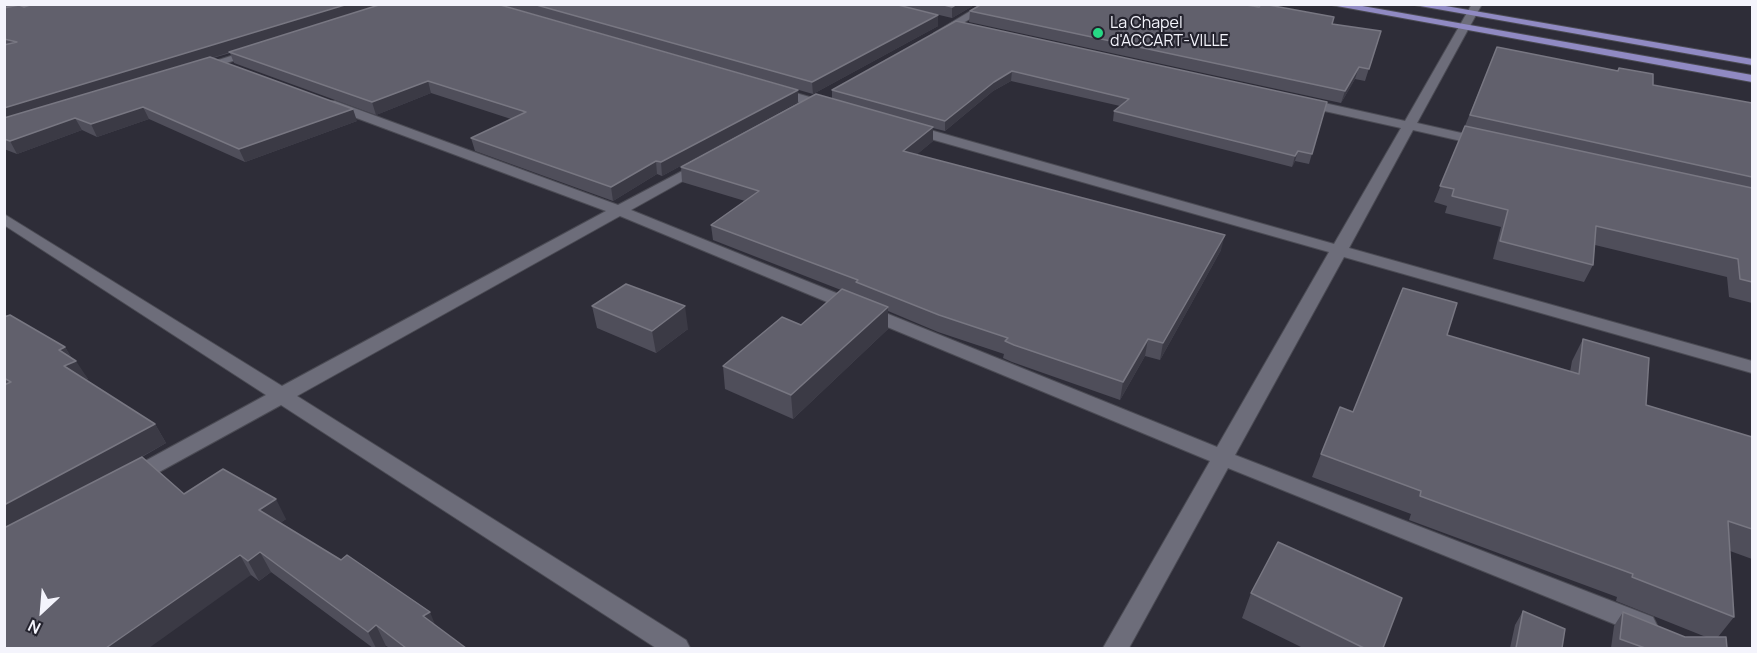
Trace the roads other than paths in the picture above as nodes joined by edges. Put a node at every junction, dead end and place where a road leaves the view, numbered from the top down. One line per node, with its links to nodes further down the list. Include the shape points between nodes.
1 (29, 4): 5 (street)
2 (990, 4): 8 (street)
3 (1330, 4): 6 (main road)
4 (1414, 4): 6 (main road)
5 (4, 10)
6 (1471, 15): 12 (main road); 16 (main road); 25 (street)
7 (931, 20): 8 (street)
8 (954, 24): 9 (street); 10 (street)
9 (977, 30)
10 (924, 41)
11 (273, 45): 13 (street)
12 (1752, 62)
13 (216, 63): 14 (street); 15 (street)
14 (183, 73)
15 (250, 75)
16 (1752, 78)
17 (759, 86): 21 (street)
18 (835, 92): 21 (street)
19 (317, 99): 28 (street)
20 (1292, 100): 25 (street)
21 (815, 103): 22 (street); 23 (street)
22 (850, 112)
23 (795, 114)
24 (896, 125): 30 (street)
25 (1409, 126): 26 (street); 30 (street)
26 (1501, 146)
27 (722, 153): 28 (street)
28 (618, 210): 32 (street); 33 (street)
29 (4, 218): 32 (street)
30 (1342, 249): 31 (street); 33 (street)
31 (1752, 367)
32 (281, 395): 34 (street); 36 (street)
33 (1223, 458): 35 (street); 37 (street)
34 (117, 485)
35 (1658, 631)
36 (676, 648)
37 (1116, 648)

